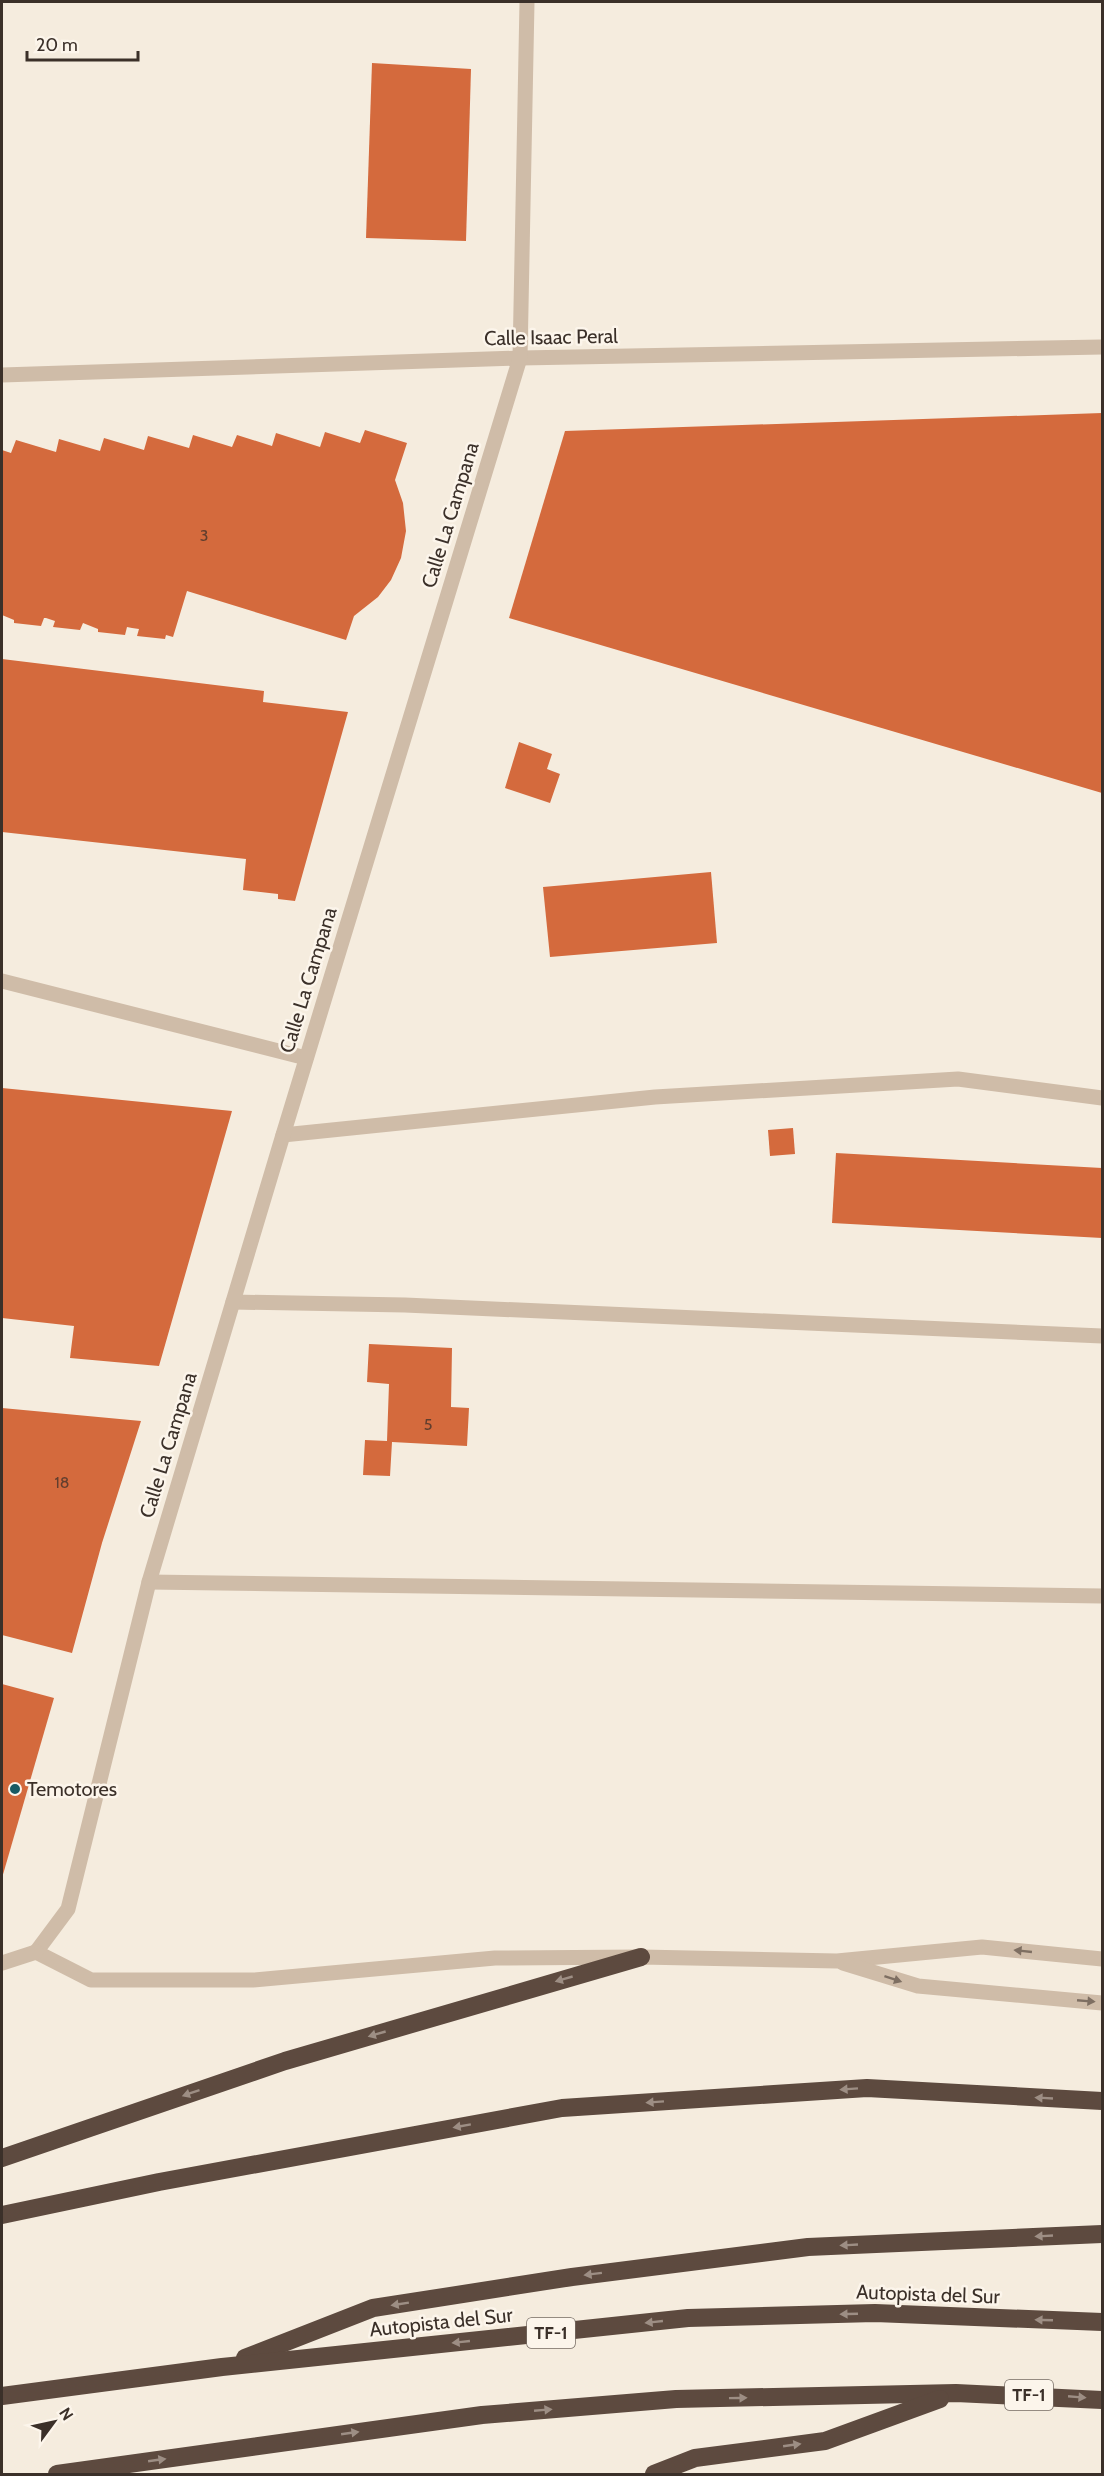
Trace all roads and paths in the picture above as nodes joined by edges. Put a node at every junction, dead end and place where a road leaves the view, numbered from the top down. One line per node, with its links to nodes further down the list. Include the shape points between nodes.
1 (527, 2): 3 (street, Calle La Campana)
2 (1102, 347): 3 (street, Calle Isaac Peral)
3 (520, 358): 4 (street, Calle Isaac Peral); 6 (street, Calle La Campana)
4 (2, 375)
5 (2, 981): 6 (street)
6 (306, 1058): 8 (street, Calle La Campana)
7 (1102, 1098): 8 (street, via 957,1079 655,1097)
8 (283, 1135): 9 (street, Calle La Campana)
9 (233, 1302): 10 (street, via 416,1306); 11 (street, Calle La Campana)
10 (1102, 1336)
11 (149, 1582): 12 (street); 13 (street, Calle La Campana, via 68,1909)
12 (1102, 1596)
13 (36, 1952): 14 (street, via 92,1980 253,1980 495,1958); 17 (street)
14 (640, 1957): 16 (street); 20 (highway, one-way to 20, via 285,2061)
15 (1102, 1959): 16 (street, one-way to 16, via 982,1947)
16 (837, 1961): 18 (street, one-way to 18, via 918,1986)
17 (2, 1963)
18 (1102, 2003)
19 (1102, 2101): 21 (highway, one-way to 21, via 867,2088 562,2108)
20 (2, 2158)
21 (2, 2215)
22 (1102, 2234): 24 (highway, one-way to 24, via 808,2247 572,2277 373,2308)
23 (1102, 2322): 24 (highway, Autopista del Sur / TF-1, one-way to 24, via 875,2313 688,2318)
24 (222, 2367): 26 (highway, Autopista del Sur / TF-1)
25 (956, 2393): 27 (highway, TF-1, one-way to 27); 28 (highway, TF-1, one-way to 25, via 482,2415 676,2399); 29 (highway, one-way to 25, via 695,2458 825,2441)
26 (2, 2396)
27 (1102, 2400)
28 (57, 2475)
29 (654, 2475)

